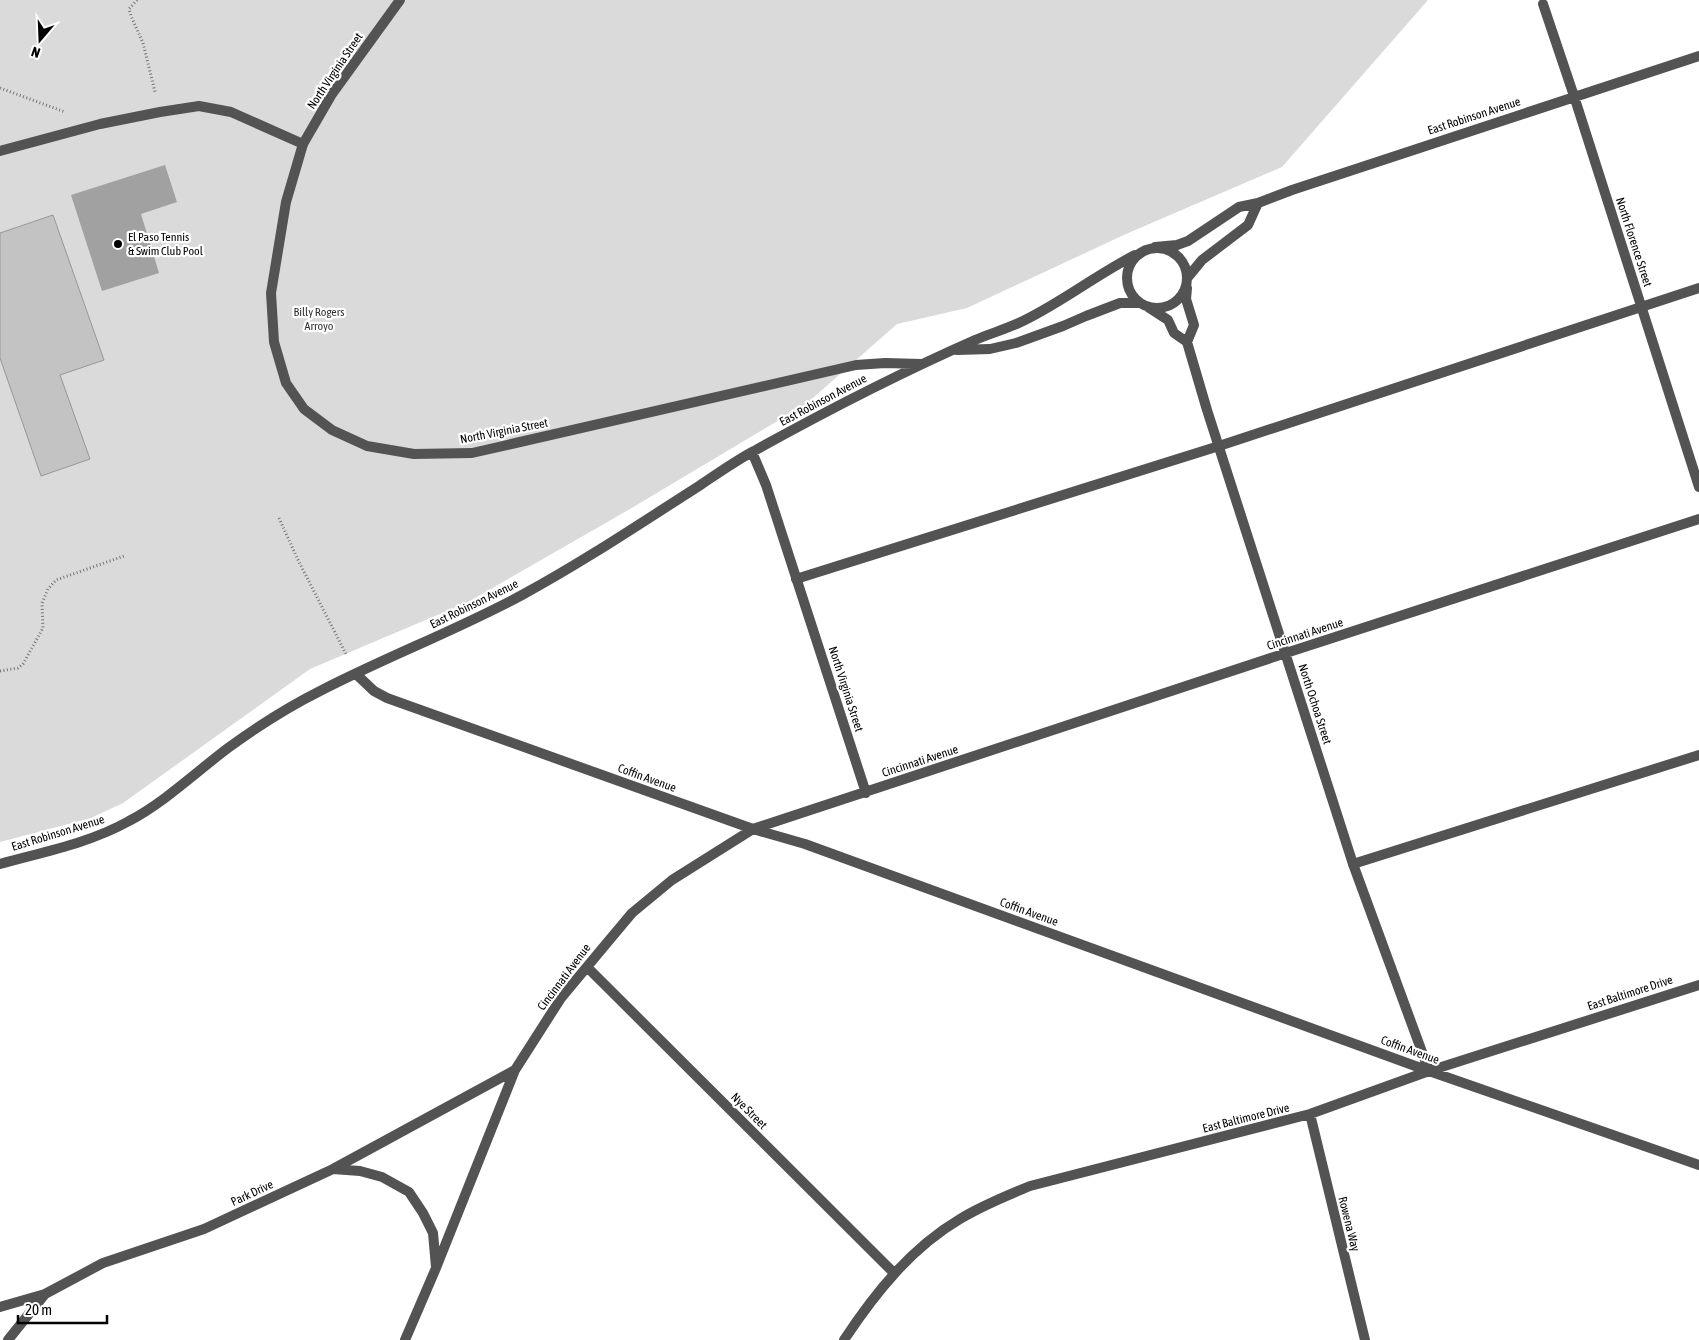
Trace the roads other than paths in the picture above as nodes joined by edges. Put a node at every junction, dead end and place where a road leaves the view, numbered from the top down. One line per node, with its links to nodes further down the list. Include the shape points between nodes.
1 (400, 0): 5 (street, North Virginia Street, via 332,94)
2 (1543, 4): 4 (street, North Florence Street)
3 (1699, 56): 4 (street, East Robinson Avenue)
4 (1574, 96): 7 (street, East Robinson Avenue); 13 (street, North Florence Street)
5 (303, 144): 6 (street, via 231,112 199,106 100,124); 16 (street, North Virginia Street, via 286,202 271,293 274,342 286,383 304,409 332,430 367,446 414,454 472,453 856,365)
6 (0, 152)
7 (1258, 203): 8 (street, East Robinson Avenue, via 1239,207 1188,241); 10 (street, via 1248,225 1202,260)
8 (1155, 247): 9 (street); 10 (street, via 1165,248 1181,259 1186,268)
9 (1135, 255): 12 (street, via 1126,274 1127,285 1131,295); 15 (street, East Robinson Avenue, via 1035,315)
10 (1187, 282): 12 (street, via 1182,295 1167,307 1158,309); 14 (street, North Ochoa Street, via 1186,299 1194,325)
11 (1699, 288): 13 (street)
12 (1143, 305): 14 (street, North Ochoa Street, via 1168,320 1174,332); 15 (street, East Robinson Avenue, via 1120,303 1016,343 990,349)
13 (1642, 306): 17 (street); 19 (street, North Florence Street)
14 (1187, 342): 17 (street, North Ochoa Street)
15 (954, 350): 16 (street, East Robinson Avenue)
16 (924, 364): 18 (street, East Robinson Avenue)
17 (1219, 446): 21 (street); 22 (street, North Ochoa Street)
18 (752, 452): 21 (street, North Virginia Street); 23 (street, East Robinson Avenue, via 525,593)
19 (1699, 487)
20 (1699, 519): 22 (street, Cincinnati Avenue)
21 (796, 579): 25 (street, North Virginia Street)
22 (1286, 653): 25 (street, Cincinnati Avenue); 28 (street, North Ochoa Street)
23 (356, 674): 26 (street, Coffin Avenue, via 374,692 386,698); 27 (street, East Robinson Avenue, via 260,725 132,820 85,840)
24 (1699, 754): 28 (street)
25 (866, 792): 26 (street, Cincinnati Avenue)
26 (753, 829): 29 (street, Cincinnati Avenue, via 652,896 632,913); 32 (street, Coffin Avenue, via 805,844)
27 (0, 864)
28 (1353, 864): 32 (street, North Ochoa Street)
29 (587, 967): 31 (street, Cincinnati Avenue, via 561,998); 37 (street, Nye Street)
30 (1699, 985): 32 (street, East Baltimore Drive)
31 (515, 1070): 35 (street, Park Drive); 36 (street, Cincinnati Avenue)
32 (1429, 1071): 33 (street, East Baltimore Drive); 34 (street, Coffin Avenue)
33 (1310, 1114): 37 (street, East Baltimore Drive, via 1030,1186 959,1219 921,1247); 43 (street, Rowena Way)
34 (1699, 1165)
35 (333, 1169): 36 (street, via 382,1177 409,1192 433,1232); 38 (street, Park Drive, via 204,1229 103,1263)
36 (436, 1268): 41 (street, Cincinnati Avenue)
37 (894, 1273): 42 (street, East Baltimore Drive, via 866,1306)
38 (46, 1294): 39 (street); 40 (street, Park Drive)
39 (0, 1307)
40 (8, 1340)
41 (406, 1340)
42 (844, 1340)
43 (1365, 1340)

